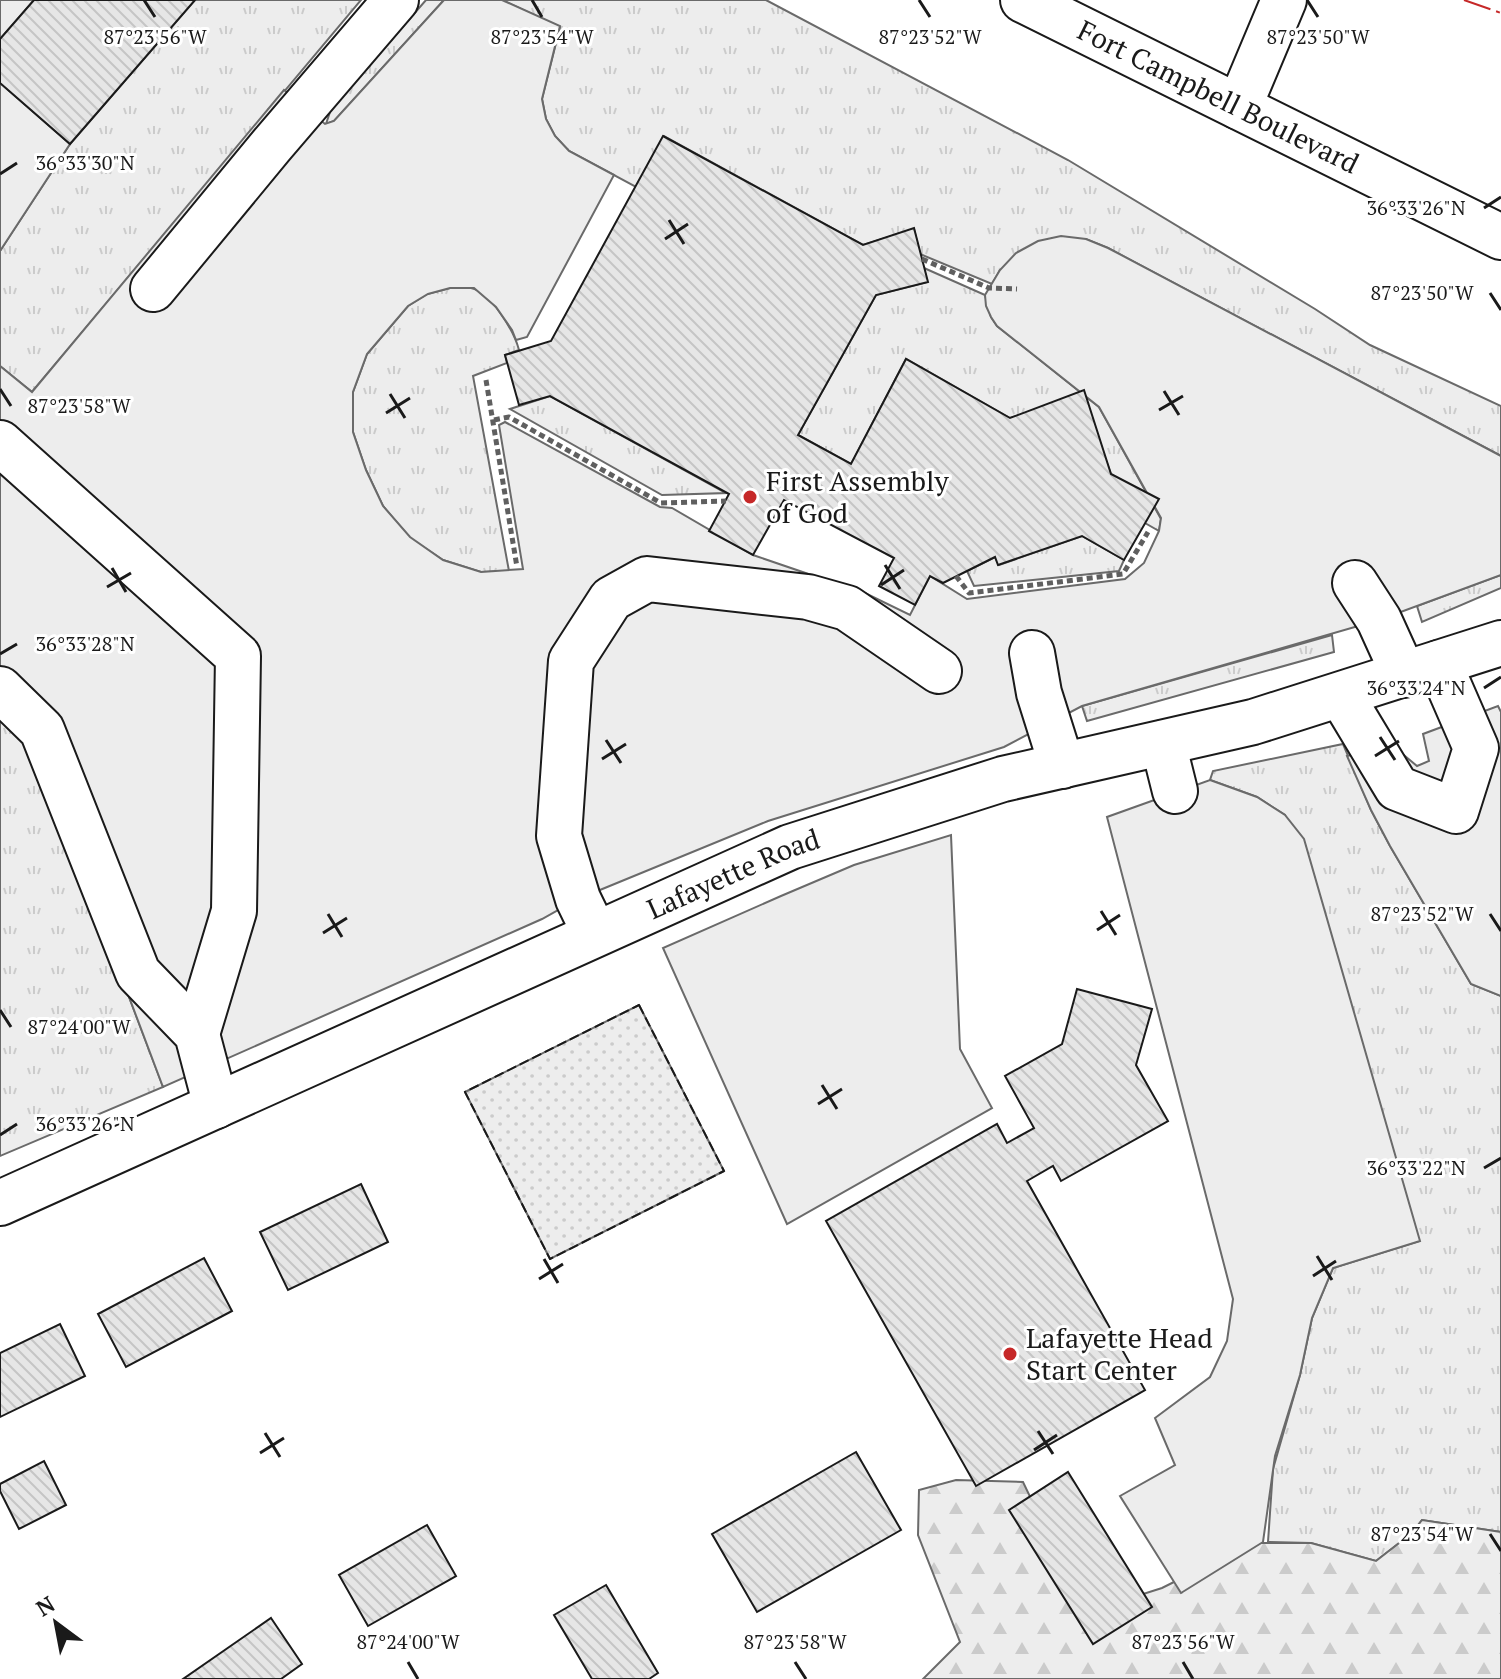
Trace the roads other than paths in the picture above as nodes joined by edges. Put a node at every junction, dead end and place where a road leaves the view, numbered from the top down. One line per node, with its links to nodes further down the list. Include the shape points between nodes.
1 (396, 0): 6 (main road)
2 (1023, 0): 4 (main road, Fort Campbell Boulevard)
3 (1284, 0): 4 (main road)
4 (1239, 107): 5 (main road, Fort Campbell Boulevard)
5 (1501, 237)
6 (153, 289)
7 (0, 443): 20 (main road, via 238,656 234,911)
8 (1355, 583): 11 (main road)
9 (1501, 643): 11 (main road, Lafayette Road)
10 (1032, 653): 17 (main road)
11 (1421, 669): 14 (main road, Lafayette Road); 16 (main road)
12 (939, 671): 19 (main road, via 847,608 808,597 647,579 611,599 571,661 559,836)
13 (0, 689): 20 (main road, via 42,730 138,973)
14 (1341, 695): 15 (main road, Lafayette Road); 16 (main road, via 1397,788 1456,811)
15 (1163, 743): 17 (main road, Lafayette Road); 18 (main road)
16 (1488, 748)
17 (1062, 766): 19 (main road, Lafayette Road, via 1003,779 790,847)
18 (1175, 791)
19 (595, 934): 21 (main road, Lafayette Road)
20 (197, 1034): 21 (main road)
21 (216, 1106): 22 (main road, Lafayette Road)
22 (0, 1203)

